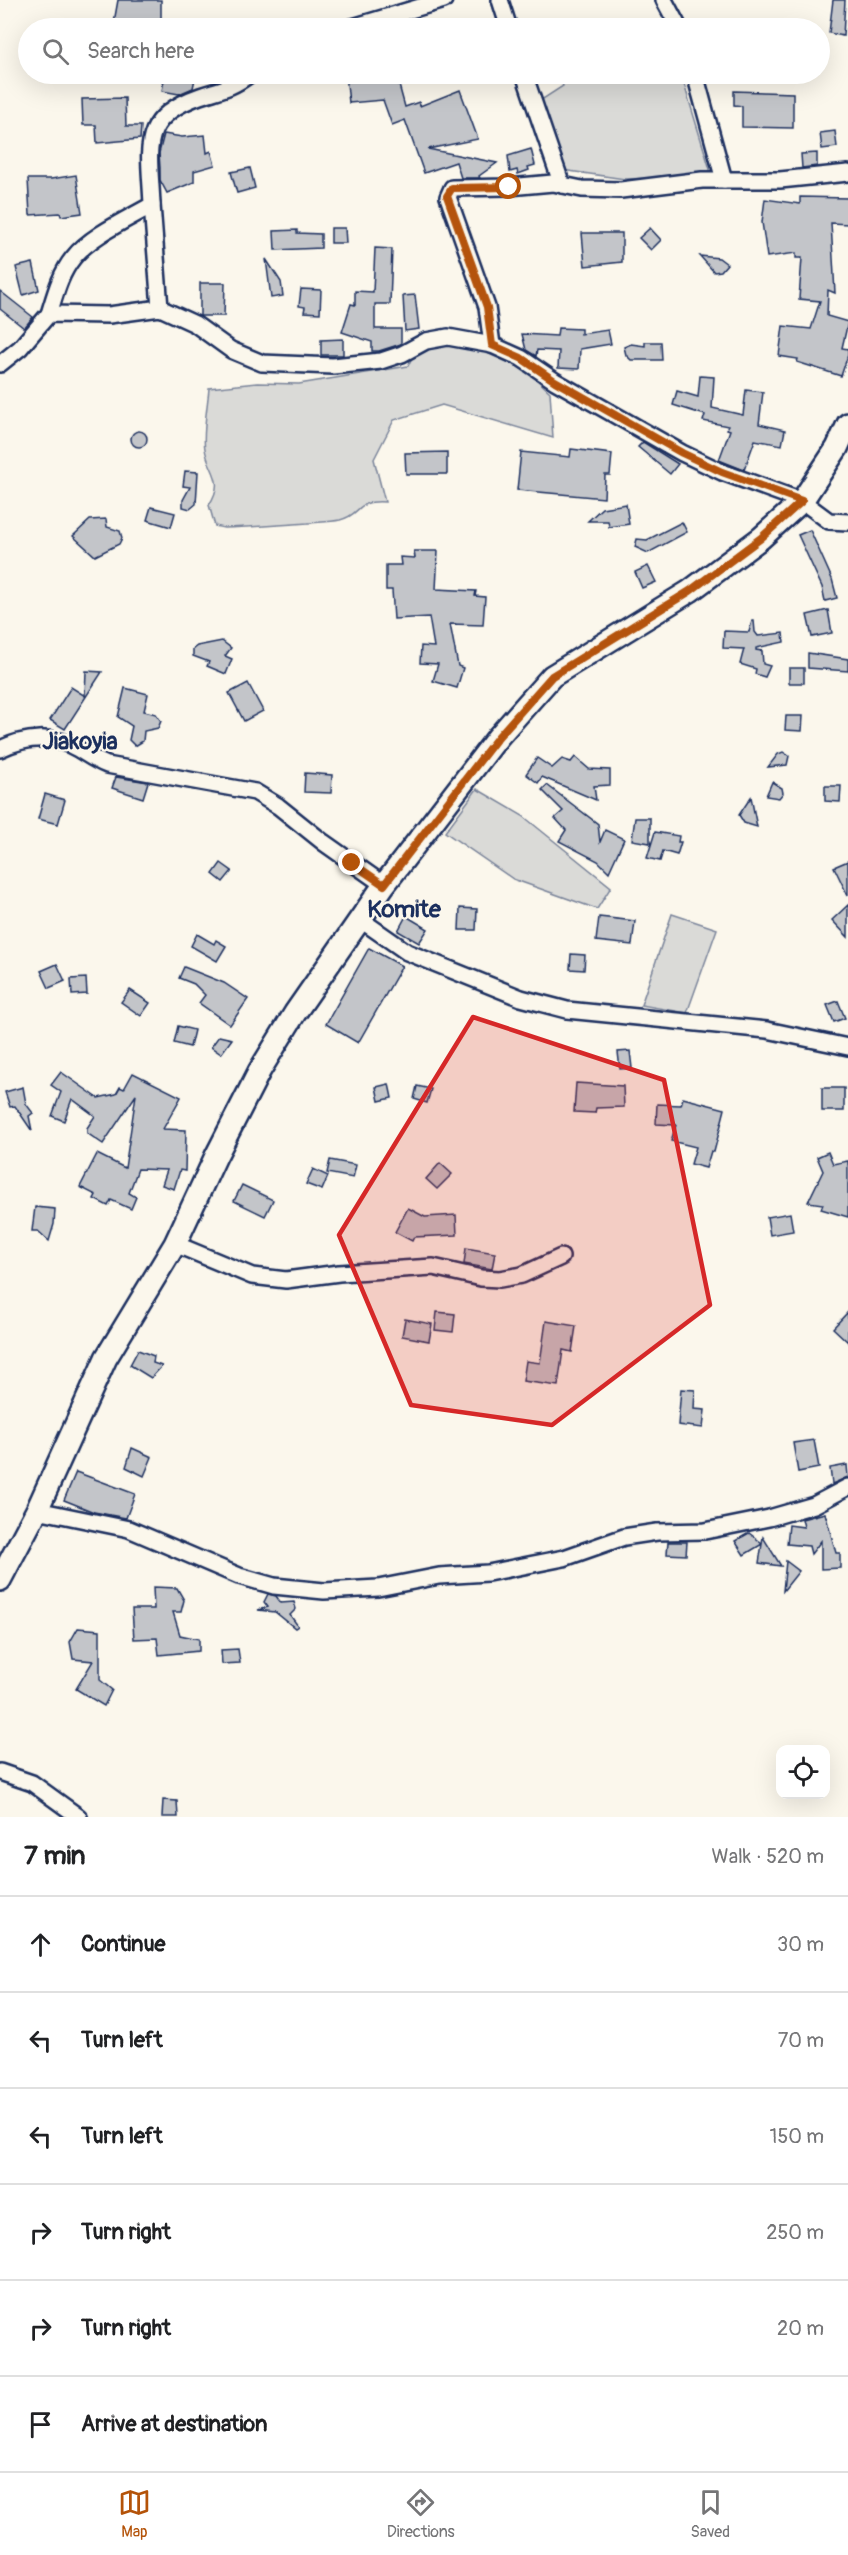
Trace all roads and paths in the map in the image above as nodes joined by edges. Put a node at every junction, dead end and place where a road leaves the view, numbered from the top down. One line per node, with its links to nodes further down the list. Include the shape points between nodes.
1 (444, 0): 4 (street)
2 (500, 0): 5 (street)
3 (664, 0): 6 (street)
4 (383, 18)
5 (506, 18)
6 (674, 18)
7 (234, 84): 13 (street, via 183,102 157,122 150,134)
8 (527, 84): 12 (street)
9 (698, 84): 11 (street)
10 (848, 173): 11 (street, via 780,180)
11 (724, 180): 12 (street, via 621,190)
12 (562, 185): 16 (street, via 452,188 448,192 487,307)
13 (152, 205): 14 (street); 15 (street, via 74,256 56,289)
14 (160, 308): 15 (street, via 109,315); 16 (street, via 195,324 238,354 262,363 333,366 381,361 426,341 448,337)
15 (49, 314): 17 (street, via 21,348)
16 (492, 345): 19 (street, via 521,358 682,453)
17 (0, 364)
18 (848, 424): 19 (street)
19 (802, 501): 20 (street, via 829,521); 22 (street, via 761,538 690,591 552,676 498,737)
20 (848, 522)
21 (0, 749): 22 (street, via 29,738 52,740 77,748 107,765 255,792)
22 (384, 885): 23 (street)
23 (361, 920): 24 (street, via 407,952 521,998 555,1007 767,1030); 25 (street, via 260,1070)
24 (848, 1047)
25 (175, 1244): 26 (street, via 252,1276 286,1280 424,1267 500,1279 522,1275); 28 (street, via 106,1359)
26 (561, 1257)
27 (848, 1487): 28 (street, via 814,1504 769,1518 705,1531 657,1532 624,1538 564,1557 488,1573 324,1591 265,1584 129,1529)
28 (37, 1510): 29 (street)
29 (0, 1580)
30 (0, 1772): 31 (street, via 32,1783)
31 (79, 1817)

